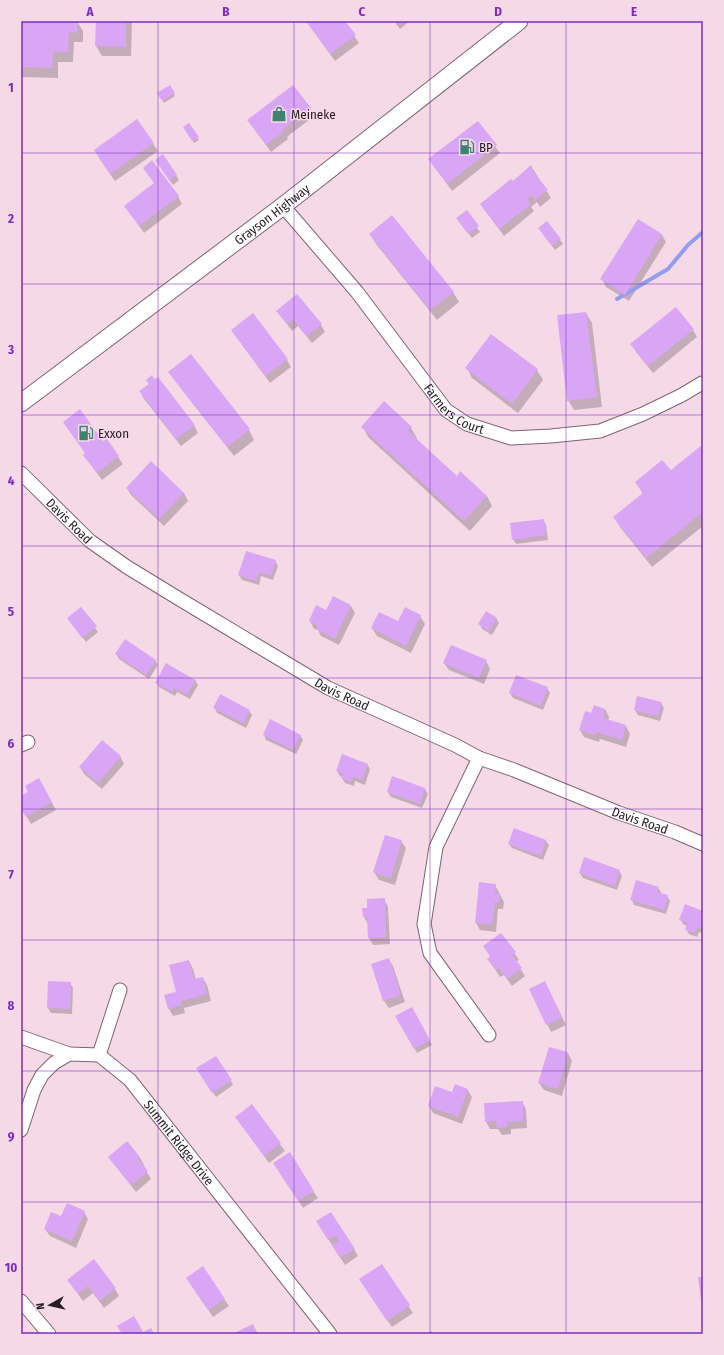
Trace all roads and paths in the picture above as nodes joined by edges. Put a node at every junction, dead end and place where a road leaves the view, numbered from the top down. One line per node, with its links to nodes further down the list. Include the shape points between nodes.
1 (519, 21): 2 (main road, Grayson Highway)
2 (283, 206): 3 (street, Farmers Court, via 357,292 446,410 467,424 511,438 600,431 643,414); 4 (main road, Grayson Highway)
3 (702, 383)
4 (21, 403)
5 (21, 473): 6 (street, Davis Road, via 90,541 147,579 328,688)
6 (479, 758): 7 (street, Davis Road); 9 (street, via 436,847 424,924 430,953)
7 (703, 844)
8 (120, 990): 12 (street)
9 (489, 1035)
10 (21, 1037): 11 (street)
11 (69, 1054): 12 (street); 13 (street, via 42,1075 34,1090)
12 (99, 1055): 16 (street, Summit Ridge Drive, via 130,1080)
13 (21, 1130)
14 (21, 1300): 15 (street)
15 (49, 1334)
16 (330, 1334)

